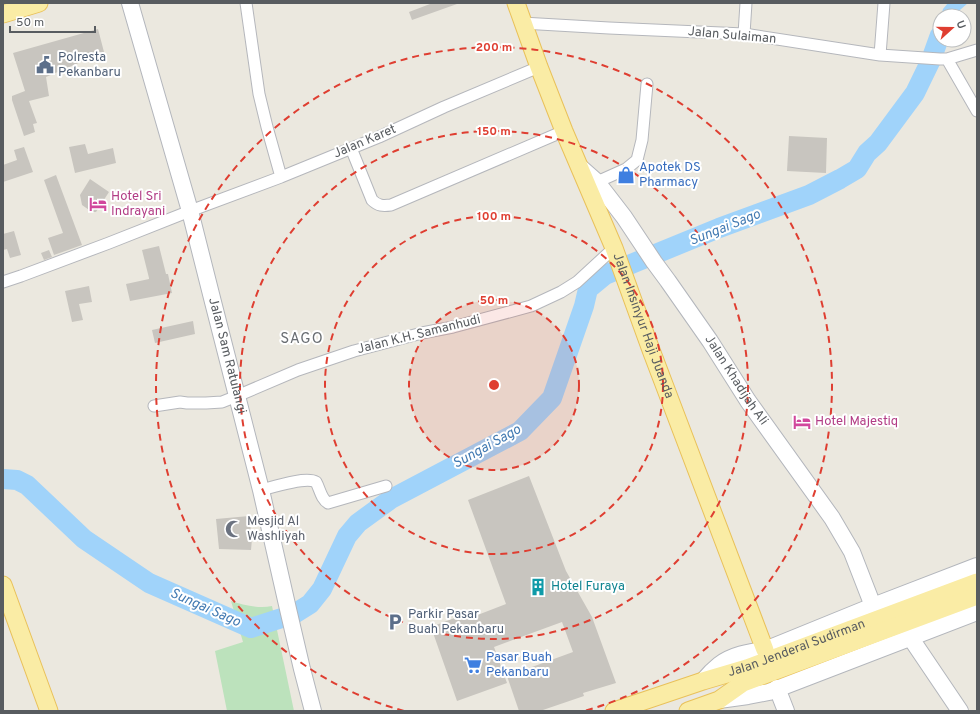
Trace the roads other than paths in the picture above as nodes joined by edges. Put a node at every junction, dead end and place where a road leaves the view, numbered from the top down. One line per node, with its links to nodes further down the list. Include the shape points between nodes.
1 (39, 3): 7 (main road)
2 (130, 3): 21 (street, Jalan Sam Ratulangi)
3 (246, 3): 19 (street, via 259,94)
4 (516, 3): 8 (main road, Jalan Insinyur Haji Juanda)
5 (746, 3): 9 (street)
6 (884, 3): 11 (street)
7 (3, 14)
8 (522, 23): 9 (street, Jalan Sulaiman); 13 (main road, Jalan Insinyur Haji Juanda)
9 (744, 34): 11 (street, Jalan Sulaiman)
10 (977, 50): 12 (street, Jalan Sulaiman)
11 (880, 56): 12 (street, Jalan Sulaiman)
12 (943, 59): 15 (street)
13 (539, 67): 16 (main road, Jalan Insinyur Haji Juanda); 17 (street, Jalan Karet)
14 (647, 84): 20 (street, via 642,140 637,160 626,169)
15 (977, 111)
16 (564, 131): 17 (street, via 385,206 377,205 372,200); 18 (main road, Jalan Insinyur Haji Juanda)
17 (351, 148): 19 (street, Jalan Karet)
18 (580, 167): 20 (street, Jalan Khadijah Ali); 22 (main road, Jalan Insinyur Haji Juanda)
19 (281, 177): 21 (street, Jalan Karet)
20 (597, 182): 32 (street, Jalan Khadijah Ali, via 624,217 710,341 748,401 832,518 852,552)
21 (190, 211): 23 (street, Jalan Karet); 24 (street, Jalan Sam Ratulangi)
22 (619, 263): 24 (street, Jalan K.H. Samanhudi, via 531,306 354,351 298,370); 35 (main road, Jalan Insinyur Haji Juanda)
23 (3, 282)
24 (237, 396): 25 (street, Jalan K.H. Samanhudi, via 222,402 180,402); 27 (street, Jalan Sam Ratulangi)
25 (154, 406)
26 (386, 486): 27 (street, via 328,503 322,497 316,482 312,480)
27 (261, 490): 41 (street, Jalan Sam Ratulangi)
28 (977, 566): 32 (street)
29 (977, 582): 36 (main road, Jalan Jenderal Sudirman)
30 (3, 585): 40 (main road)
31 (977, 596): 36 (main road, Jalan Jenderal Sudirman)
32 (873, 606): 35 (street)
33 (977, 612): 34 (street)
34 (910, 637): 38 (street); 45 (street)
35 (765, 650): 37 (street, via 746,653 728,660)
36 (745, 675): 37 (main road, Jalan Jenderal Sudirman); 39 (main road, Jalan Jenderal Sudirman)
37 (703, 681): 42 (main road, Jalan Jenderal Sudirman)
38 (777, 688): 39 (street); 44 (street)
39 (719, 700): 43 (main road, Jalan Jenderal Sudirman)
40 (49, 711)
41 (313, 711)
42 (614, 711)
43 (688, 711)
44 (786, 711)
45 (960, 711)

